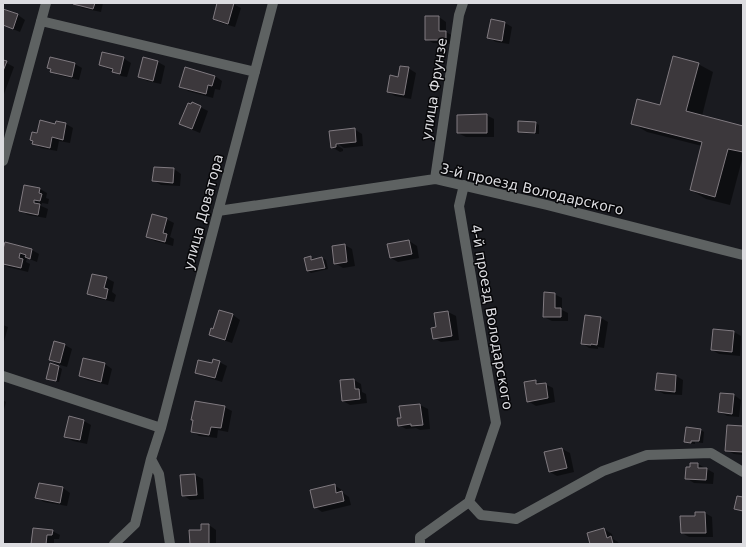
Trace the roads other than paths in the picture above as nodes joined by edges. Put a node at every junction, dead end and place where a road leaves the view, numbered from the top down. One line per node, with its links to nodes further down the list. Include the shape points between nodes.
1 (46, 3): 4 (street)
2 (273, 3): 5 (street, улица Доватора)
3 (463, 3): 7 (street, улица Фрунзе)
4 (41, 21): 5 (street); 6 (street)
5 (255, 72): 9 (street, улица Доватора)
6 (3, 161)
7 (434, 179): 8 (street, 3-й проезд Володарского); 9 (street, 3-й проезд Володарского)
8 (464, 185): 10 (street, 3-й проезд Володарского); 15 (street, 4-й проезд Володарского, via 459,206 496,422)
9 (218, 211): 12 (street, улица Доватора)
10 (743, 255)
11 (3, 376): 12 (street)
12 (160, 428): 13 (street, улица Доватора)
13 (151, 459): 16 (street, улица Доватора, via 135,524); 17 (street, via 158,474)
14 (743, 472): 15 (street, via 710,453 647,455 604,471 516,519 481,515)
15 (469, 502): 18 (street, via 420,537)
16 (114, 544)
17 (170, 544)
18 (420, 544)

